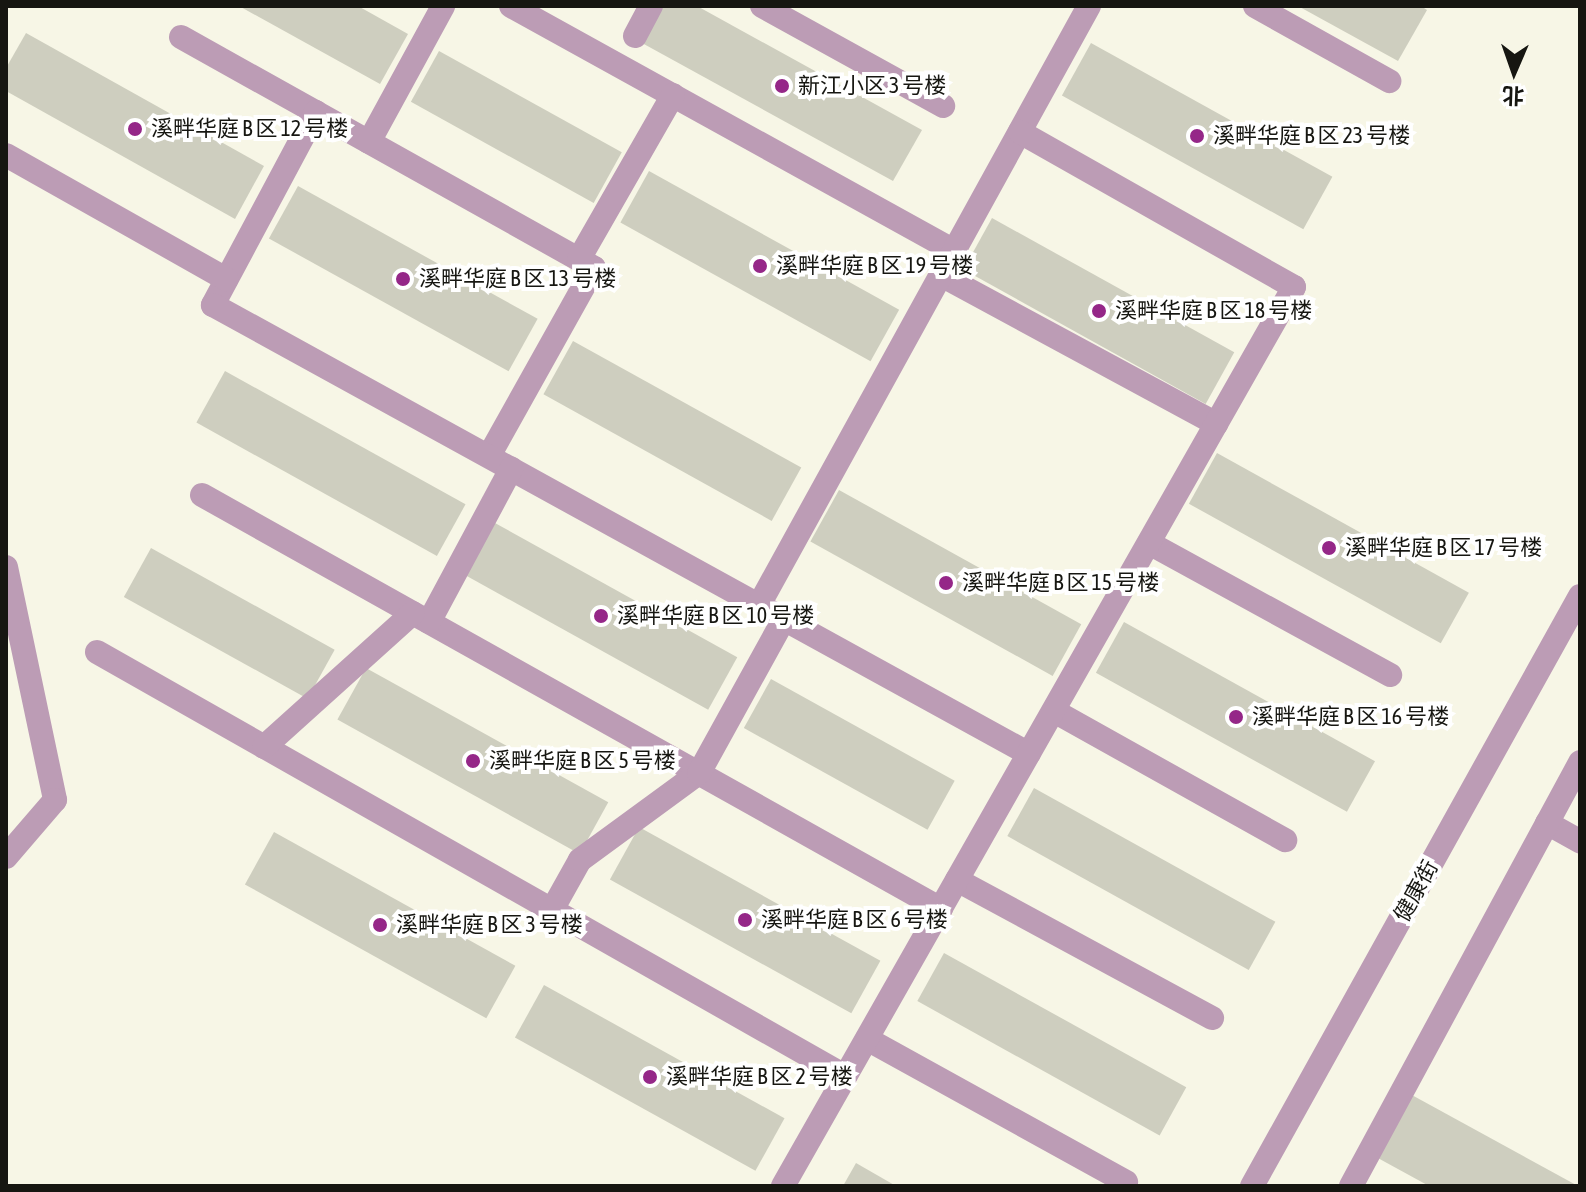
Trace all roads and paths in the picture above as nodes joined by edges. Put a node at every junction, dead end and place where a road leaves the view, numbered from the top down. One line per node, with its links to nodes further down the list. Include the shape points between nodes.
1 (443, 6): 14 (street)
2 (511, 6): 10 (street)
3 (651, 6): 7 (street)
4 (762, 6): 11 (street)
5 (1089, 6): 13 (street)
6 (1255, 6): 9 (street)
7 (635, 36)
8 (181, 37): 12 (street)
9 (1389, 81)
10 (673, 95): 16 (street); 17 (street)
11 (943, 106)
12 (316, 112): 14 (street); 19 (street)
13 (1020, 132): 16 (street); 20 (street, via 1294,287)
14 (369, 142): 17 (street)
15 (6, 155): 19 (street)
16 (954, 251): 18 (street)
17 (579, 259): 21 (street, via 594,268)
18 (941, 275): 20 (street); 27 (street)
19 (226, 279): 21 (street, via 213,305)
20 (1216, 424): 24 (street)
21 (489, 456): 22 (street)
22 (511, 469): 27 (street); 28 (street)
23 (202, 495): 28 (street)
24 (1149, 543): 31 (street); 32 (street)
25 (6, 567): 40 (street, via 55,800)
26 (1580, 596): 49 (street, 健康街)
27 (759, 605): 29 (street)
28 (421, 617): 33 (street); 36 (street)
29 (784, 619): 34 (street); 36 (street)
30 (97, 652): 33 (street)
31 (1390, 675)
32 (1054, 711): 34 (street); 38 (street)
33 (264, 747): 43 (street)
34 (1029, 754): 41 (street)
35 (1580, 762): 37 (street)
36 (699, 773): 42 (street); 43 (street, via 580,860)
37 (1547, 823): 39 (street); 50 (street)
38 (1285, 840)
39 (1580, 841)
40 (6, 857)
41 (957, 880): 42 (street); 44 (street)
42 (941, 909): 45 (street)
43 (552, 910): 46 (street)
44 (1212, 1018)
45 (867, 1039): 46 (street); 47 (street)
46 (845, 1076): 48 (street)
47 (1126, 1182)
48 (783, 1186)
49 (1252, 1186)
50 (1351, 1186)

